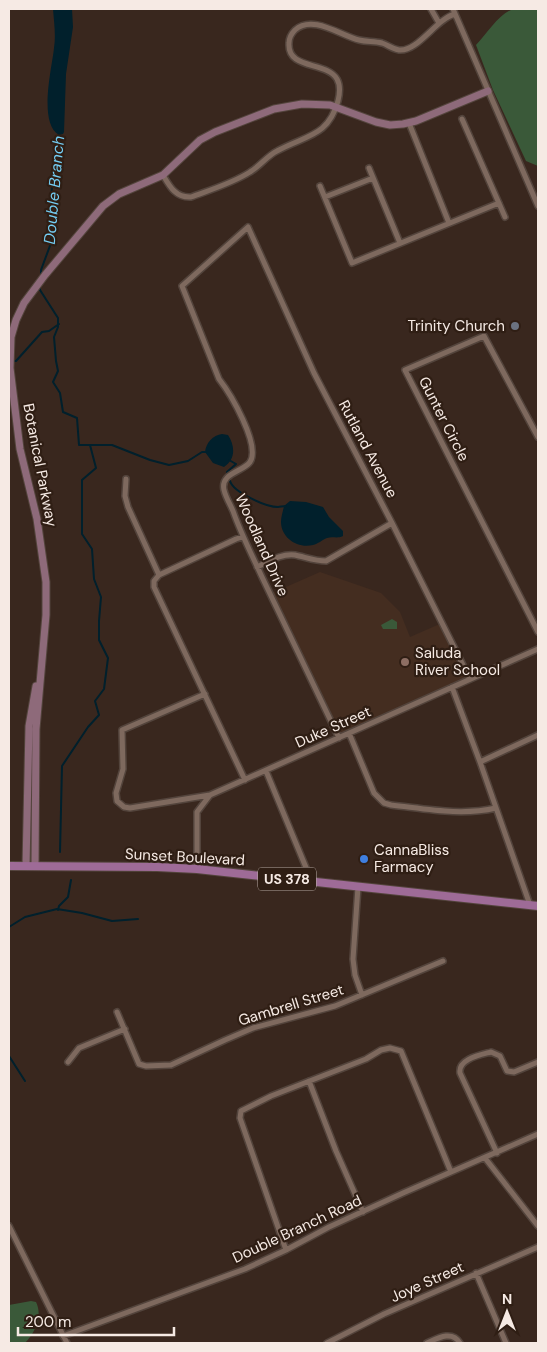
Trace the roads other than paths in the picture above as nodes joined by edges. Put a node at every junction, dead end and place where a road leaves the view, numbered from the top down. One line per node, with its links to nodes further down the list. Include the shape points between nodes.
1 (431, 9): 3 (street)
2 (454, 11): 3 (street); 4 (street)
3 (440, 23): 5 (street, via 403,50 383,43 356,40 328,28 309,25 297,28 290,38 290,51 302,63 324,68 334,75 340,86)
4 (488, 91): 7 (street, Botanical Parkway); 14 (street)
5 (336, 107): 7 (street, Botanical Parkway, via 376,122 390,125); 9 (street, Botanical Parkway, via 290,105 238,122 200,140); 9 (street, via 331,120 320,131 277,151 246,174 193,196 178,195)
6 (462, 119): 13 (street)
7 (408, 123): 16 (street)
8 (369, 168): 10 (street)
9 (163, 175): 39 (street, Botanical Parkway, via 125,191 97,212 24,303 10,343 20,449 37,520 46,582)
10 (374, 178): 12 (street); 18 (street)
11 (320, 186): 12 (street)
12 (325, 197): 18 (street, via 352,263)
13 (499, 203): 15 (street); 16 (street)
14 (538, 206)
15 (505, 216)
16 (449, 223): 18 (street)
17 (248, 227): 21 (street, Rutland Avenue, via 314,373); 22 (street, Woodland Drive, via 182,286 219,379 229,392 252,444 250,462 230,475 224,486)
18 (400, 244)
19 (538, 436): 25 (street, Gunter Circle, via 484,336 405,370)
20 (126, 479): 24 (street, via 128,507)
21 (392, 523): 23 (street, via 326,561 293,555); 27 (street, Rutland Avenue)
22 (242, 537): 23 (street, Woodland Drive); 24 (street)
23 (257, 567): 32 (street, Woodland Drive)
24 (159, 575): 29 (street, via 154,587)
25 (538, 632)
26 (538, 649): 27 (street, Duke Street)
27 (470, 679): 28 (street, Duke Street)
28 (452, 688): 30 (street, Duke Street); 33 (street)
29 (205, 694): 35 (street); 36 (street, Duke Street, via 122,730 123,769 116,793 117,801 130,808)
30 (349, 733): 32 (street, Duke Street); 37 (street, via 374,793 384,803 467,813)
31 (538, 735): 33 (street)
32 (339, 738): 34 (street, Duke Street)
33 (480, 762): 37 (street)
34 (266, 771): 35 (street, Duke Street); 41 (street)
35 (245, 780): 36 (street, Duke Street)
36 (210, 795): 40 (street, via 197,812)
37 (496, 808): 43 (street)
38 (9, 866): 39 (main road, Sunset Boulevard / US 378)
39 (31, 866): 40 (main road, Sunset Boulevard / US 378)
40 (197, 869): 41 (main road, Sunset Boulevard / US 378)
41 (312, 882): 42 (main road, Sunset Boulevard / US 378)
42 (358, 887): 43 (main road, Sunset Boulevard / US 378); 45 (street, via 353,959)
43 (534, 906)
44 (443, 961): 45 (street, Gambrell Street)
45 (362, 996): 47 (street, Gambrell Street, via 253,1028 172,1065 140,1064)
46 (117, 1012): 47 (street)
47 (125, 1029): 48 (street, via 79,1048)
48 (68, 1062)
49 (538, 1064): 52 (street, via 514,1072 507,1071 500,1056 491,1052 466,1060 459,1068)
50 (309, 1081): 54 (street, via 381,1050 401,1051); 55 (street); 59 (street, via 241,1111 240,1118)
51 (538, 1134): 52 (street, Double Branch Road)
52 (497, 1153): 53 (street, Double Branch Road)
53 (485, 1158): 54 (street, Double Branch Road); 57 (street)
54 (451, 1172): 55 (street, Double Branch Road)
55 (363, 1212): 59 (street, Double Branch Road)
56 (9, 1226): 61 (street)
57 (538, 1226)
58 (538, 1247): 60 (street, Joye Street)
59 (286, 1250): 61 (street, Double Branch Road, via 245,1269)
60 (476, 1273): 62 (street, Joye Street, via 384,1314); 67 (street)
61 (63, 1336): 63 (street)
62 (338, 1341): 64 (street, Joye Street)
63 (67, 1343)
64 (327, 1343)
65 (427, 1343): 66 (street, via 450,1336)
66 (460, 1343)
67 (506, 1343)

